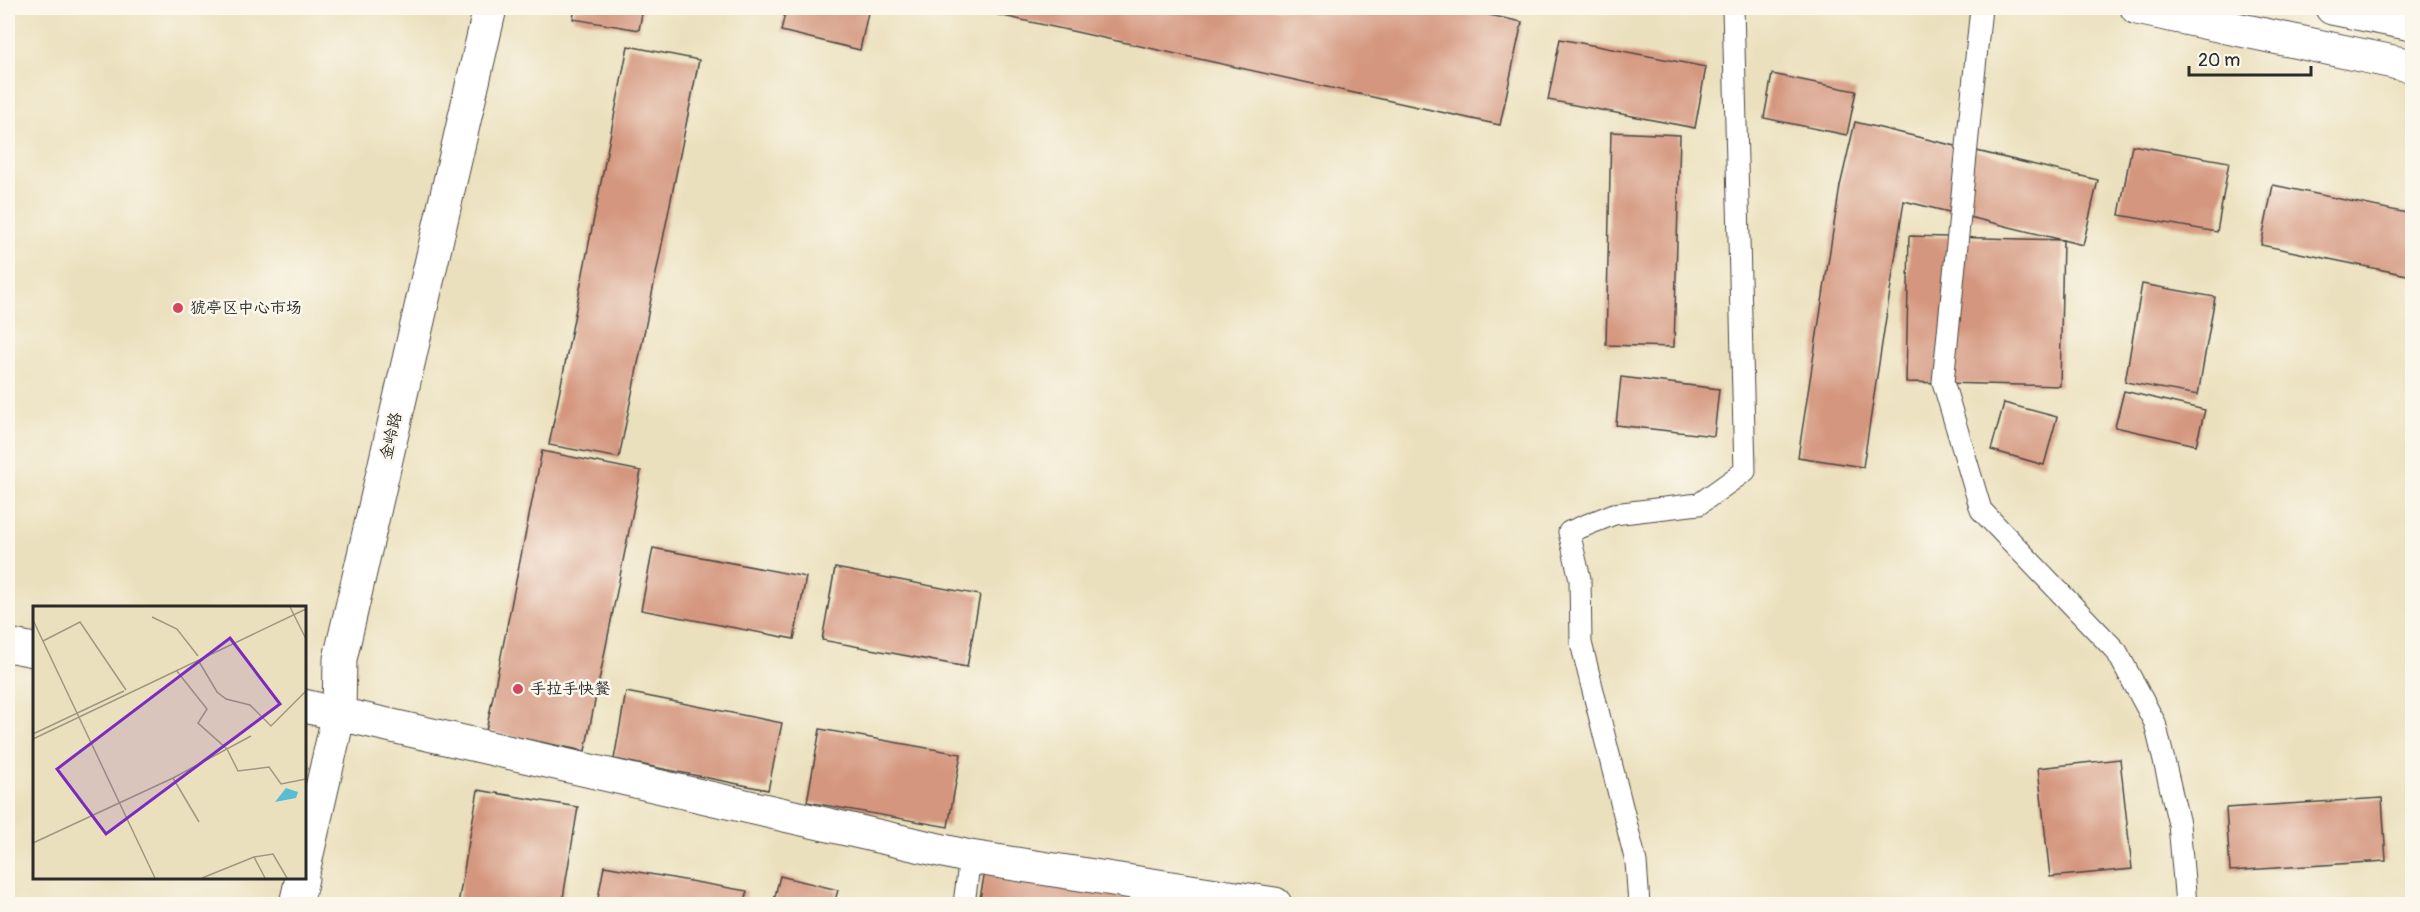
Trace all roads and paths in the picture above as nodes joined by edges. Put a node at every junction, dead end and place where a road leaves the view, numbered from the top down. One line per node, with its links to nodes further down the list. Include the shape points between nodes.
1 (490, 8): 11 (main road, 金岭路, via 340,659)
2 (1733, 8): 18 (lane, via 1744,471 1699,504 1614,514 1569,532 1580,579 1581,644 1636,862)
3 (1982, 8): 19 (lane, via 1942,382 1981,510 2117,652 2155,723 2179,824)
4 (2137, 8): 7 (main road)
5 (2332, 8): 6 (main road)
6 (2412, 24)
7 (2412, 66)
8 (8, 645): 9 (main road)
9 (33, 651)
10 (306, 706): 11 (main road)
11 (339, 713): 12 (main road); 13 (main road, 金岭路)
12 (970, 857): 16 (lane); 17 (main road)
13 (306, 858)
14 (302, 879): 15 (main road)
15 (296, 904)
16 (964, 904)
17 (1275, 904)
18 (1639, 904)
19 (2186, 904)

